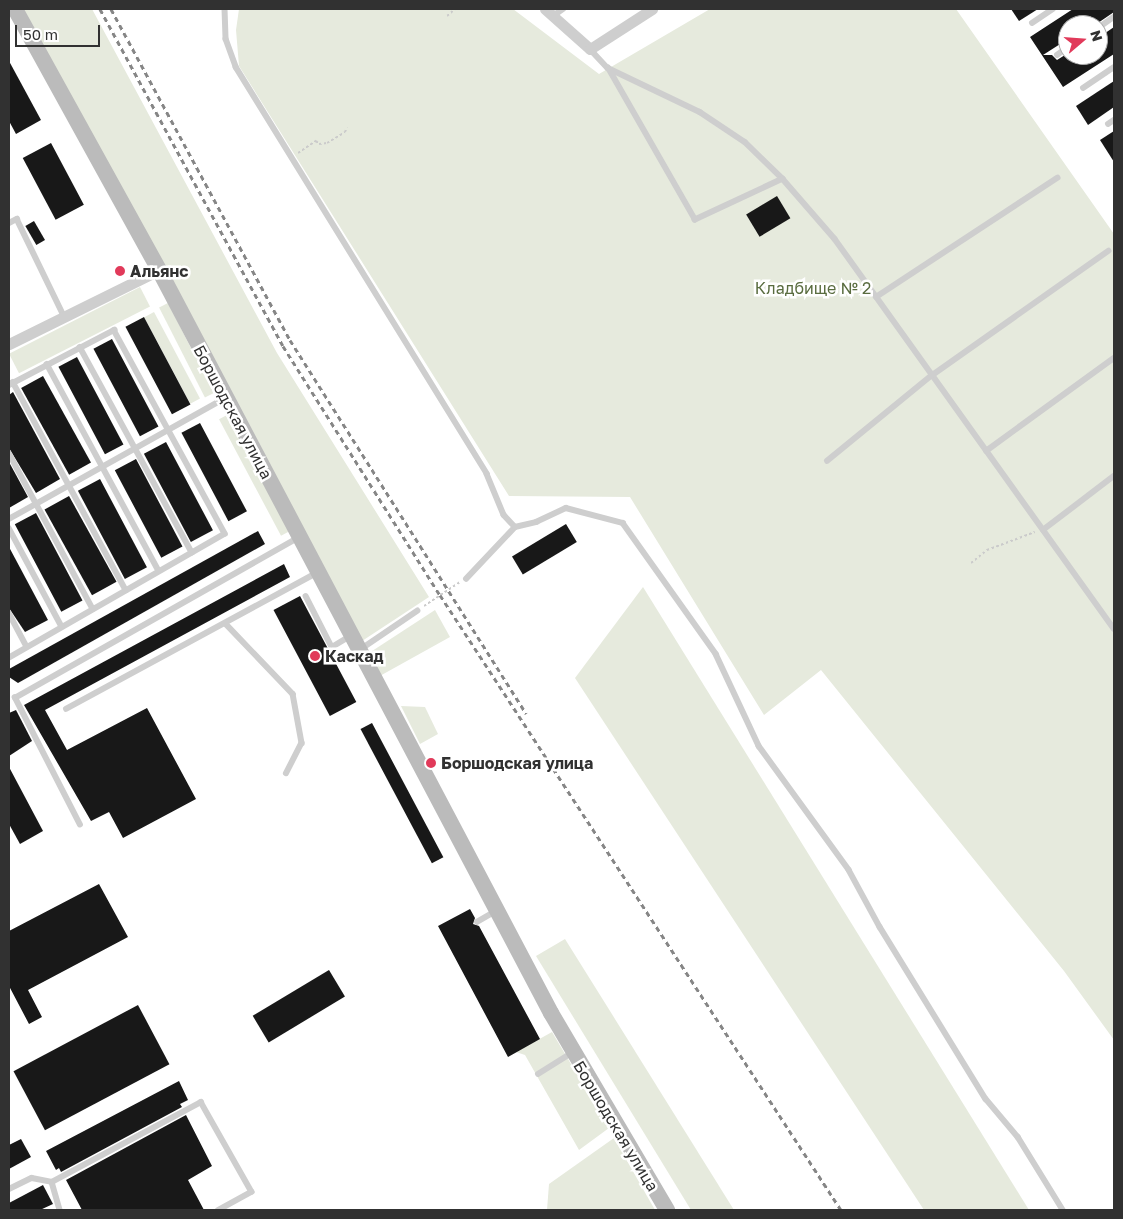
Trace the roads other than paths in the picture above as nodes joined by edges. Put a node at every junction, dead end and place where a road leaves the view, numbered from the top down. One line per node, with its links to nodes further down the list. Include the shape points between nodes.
1 (15, 9): 17 (street, Боршодская улица)
2 (225, 9): 37 (lane, via 226,39 236,67 487,474 504,515)
3 (652, 9): 7 (street)
4 (1054, 9): 6 (lane)
5 (554, 11): 7 (street)
6 (1032, 23)
7 (590, 49): 9 (lane)
8 (1114, 67): 10 (lane)
9 (608, 68): 14 (lane, via 700,112 744,142); 14 (lane, via 695,220)
10 (1083, 88)
11 (1114, 120): 12 (lane)
12 (1108, 124)
13 (1057, 178): 18 (lane)
14 (783, 179): 18 (lane, via 835,238)
15 (9, 224): 19 (lane, via 16,219)
16 (1108, 252): 24 (lane)
17 (159, 270): 19 (street); 26 (street, Боршодская улица)
18 (876, 297): 24 (lane)
19 (64, 316): 20 (street)
20 (9, 344)
21 (80, 348): 23 (lane); 27 (lane, via 114,330); 28 (lane)
22 (1114, 358): 29 (lane)
23 (47, 364): 25 (lane); 32 (lane)
24 (931, 376): 29 (lane); 31 (lane)
25 (11, 384): 34 (lane)
26 (226, 398): 27 (lane); 40 (street, Боршодская улица)
27 (168, 430): 28 (lane); 41 (lane, via 225,534)
28 (135, 449): 32 (lane); 41 (lane)
29 (986, 451): 39 (lane)
30 (9, 453): 35 (lane)
31 (827, 461)
32 (103, 467): 34 (lane); 42 (lane)
33 (1114, 476): 39 (lane)
34 (69, 486): 35 (lane); 45 (lane)
35 (36, 504): 36 (lane); 47 (lane)
36 (9, 519)
37 (515, 527): 44 (lane); 69 (lane, via 536,522 566,508 623,522 716,654 759,746 849,870 880,927 986,1099 1018,1137)
38 (9, 528): 51 (lane)
39 (1043, 530): 52 (lane)
40 (299, 537): 43 (street, Боршодская улица); 59 (lane, via 15,698)
41 (192, 552): 42 (lane)
42 (159, 571): 45 (lane)
43 (318, 572): 50 (lane); 53 (street, Боршодская улица)
44 (466, 578)
45 (126, 590): 47 (lane)
46 (306, 596): 53 (lane, via 332,647)
47 (93, 609): 51 (lane)
48 (417, 611): 55 (lane)
49 (9, 613): 54 (lane)
50 (226, 624): 57 (lane); 58 (lane, via 293,694 302,743)
51 (62, 627): 54 (lane)
52 (1114, 628)
53 (351, 636): 55 (street, Боршодская улица)
54 (27, 647): 56 (lane)
55 (359, 651): 60 (street, Боршодская улица)
56 (9, 658)
57 (66, 709)
58 (287, 773)
59 (80, 825)
60 (496, 912): 61 (lane); 62 (street, Боршодская улица)
61 (477, 922)
62 (573, 1053): 63 (lane); 68 (street, Боршодская улица)
63 (538, 1074)
64 (52, 1182): 65 (lane, via 32,1178); 66 (lane); 67 (lane, via 201,1102 252,1192)
65 (9, 1189)
66 (60, 1210)
67 (219, 1210)
68 (667, 1210)
69 (1063, 1210)

